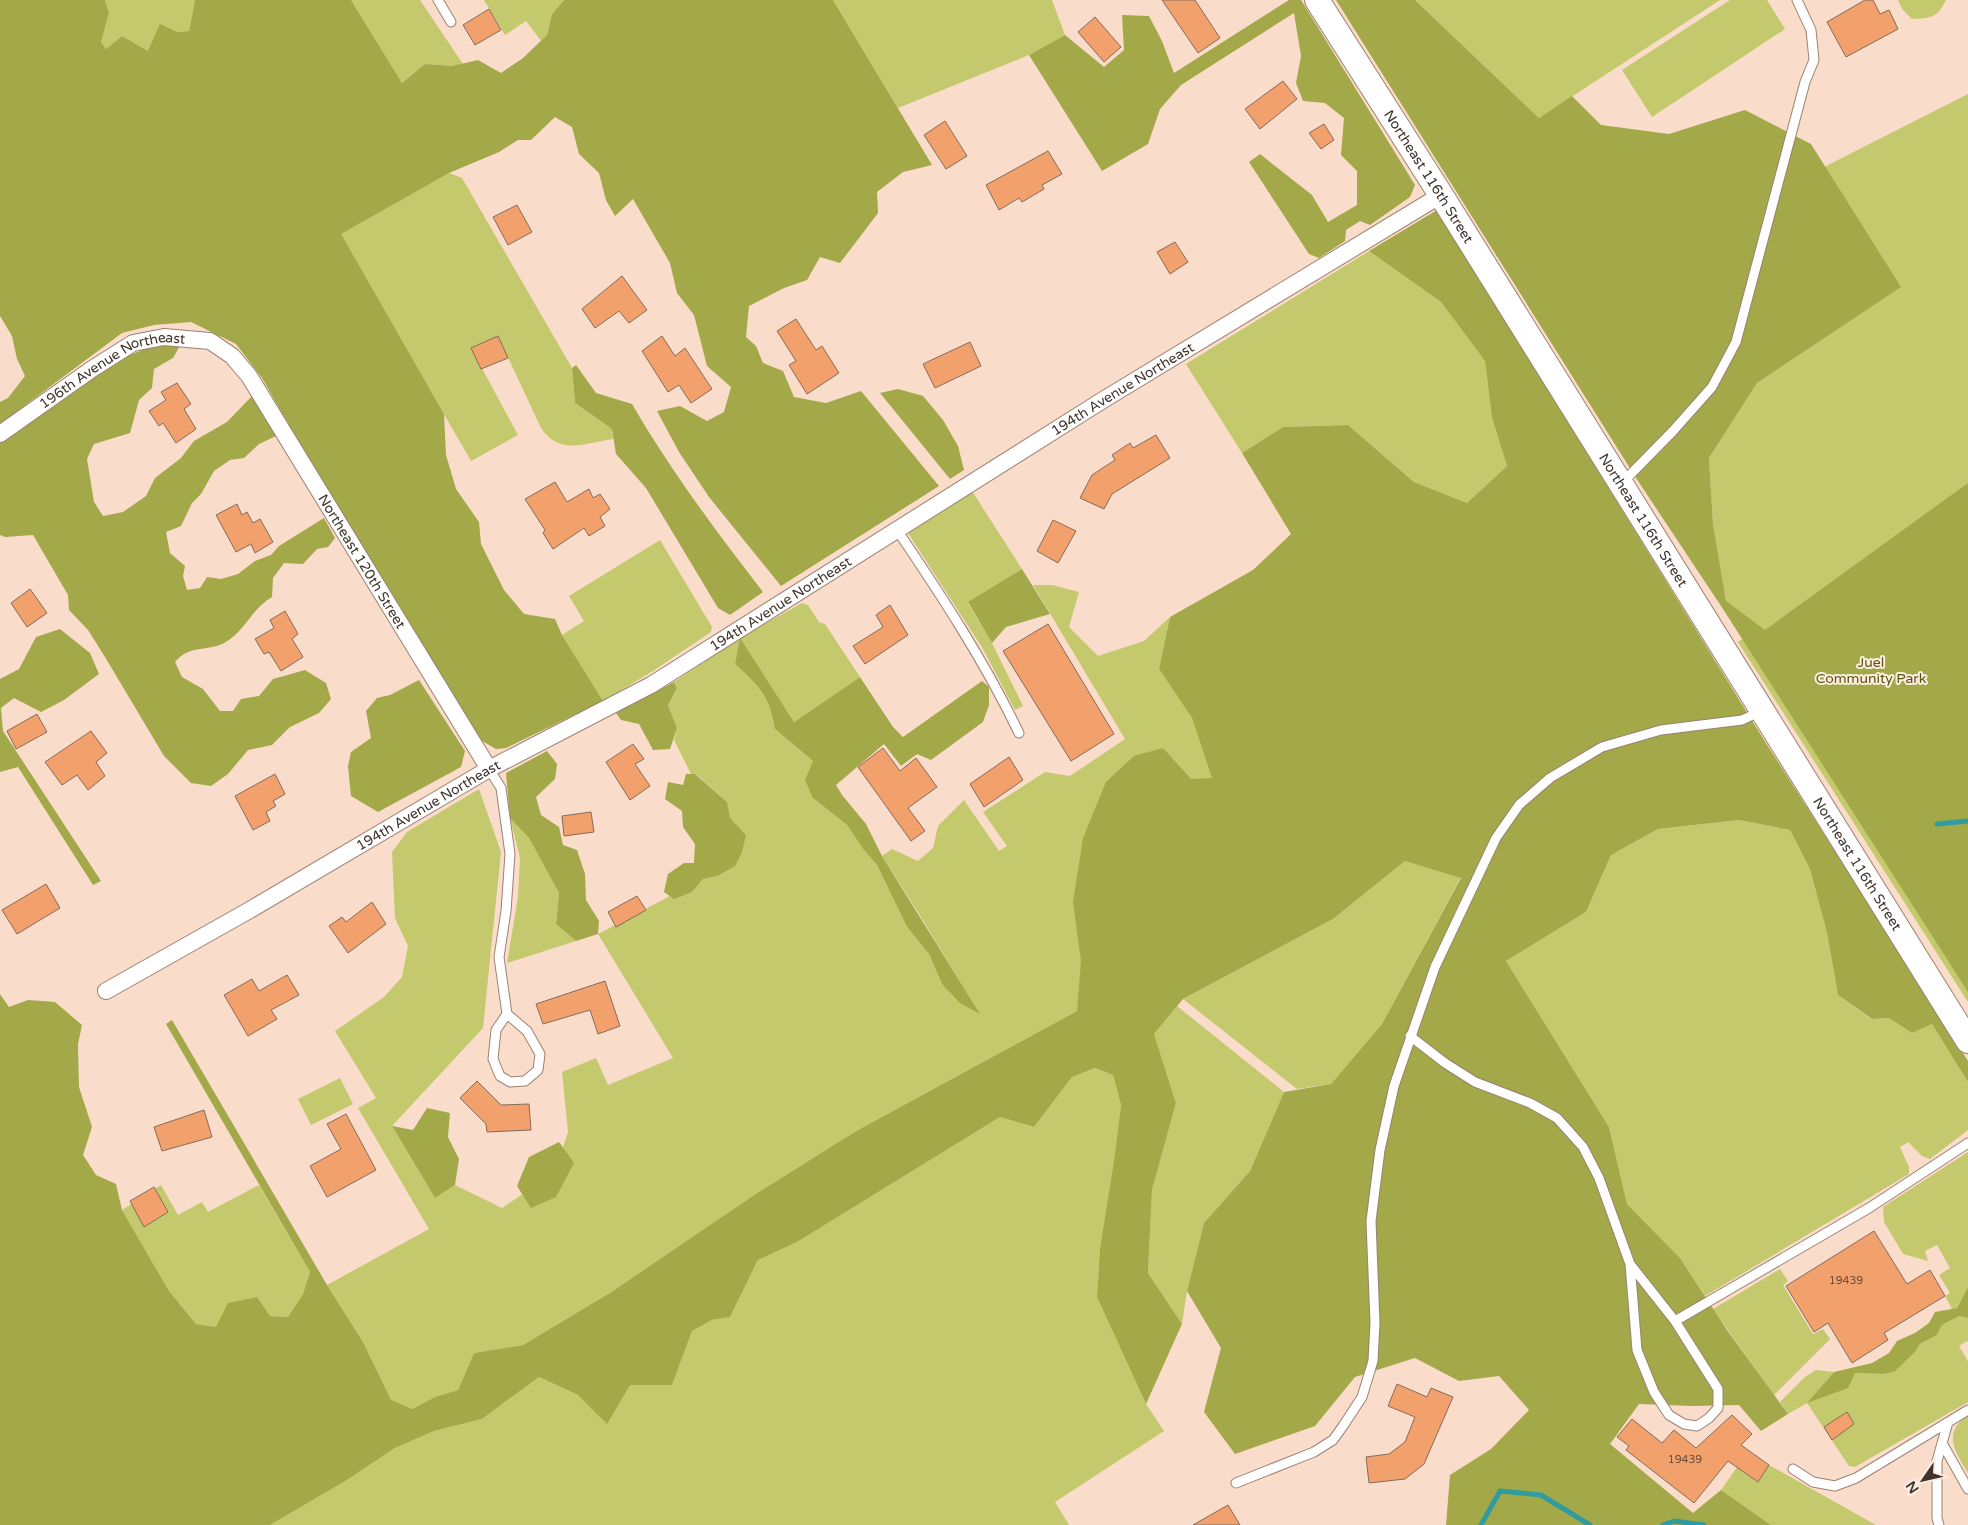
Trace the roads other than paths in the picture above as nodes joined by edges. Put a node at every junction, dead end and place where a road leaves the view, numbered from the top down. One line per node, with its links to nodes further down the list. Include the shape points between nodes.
1 (438, 0): 4 (lane)
2 (1316, 0): 5 (street, Northeast 116th Street)
3 (1797, 0): 8 (lane, via 1811,30 1814,60 1805,82 1736,342 1712,387)
4 (451, 22)
5 (1441, 195): 8 (street, Northeast 116th Street); 9 (street, 194th Avenue Northeast)
6 (232, 356): 7 (street, 196th Avenue Northeast, via 210,341 164,337 133,342); 12 (street, Northeast 120th Street, via 249,376)
7 (0, 434)
8 (1621, 485): 10 (street, Northeast 116th Street)
9 (896, 530): 11 (lane, via 941,595 1004,701); 12 (street, 194th Avenue Northeast, via 651,685)
10 (1761, 711): 15 (lane, via 1742,720 1661,730 1602,747 1550,778 1519,805 1496,838 1435,967); 16 (street, Northeast 116th Street)
11 (1019, 734)
12 (489, 769): 13 (street, 194th Avenue Northeast); 14 (lane, via 501,788 510,854 499,957)
13 (106, 991)
14 (507, 1014): 14 (lane, via 527,1032 540,1054 538,1070 525,1081 510,1082 500,1076 493,1059 496,1030)
15 (1410, 1036): 18 (lane, via 1475,1082 1530,1103 1556,1118 1583,1147 1599,1178); 24 (lane, via 1394,1086 1380,1150 1371,1221 1375,1323 1373,1361 1362,1397 1333,1440 1314,1452)
16 (1968, 1041)
17 (1968, 1143): 19 (lane, via 1869,1208)
18 (1630, 1264): 19 (lane); 19 (lane, via 1637,1350 1654,1392 1668,1415 1684,1424 1698,1426 1718,1408 1718,1389)
19 (1675, 1321)
20 (1968, 1410): 21 (lane)
21 (1948, 1422): 22 (lane); 23 (lane, via 1856,1478 1834,1486 1813,1482)
22 (1942, 1444): 25 (lane); 26 (lane, via 1938,1461)
23 (1793, 1469)
24 (1236, 1483)
25 (1968, 1489)
26 (1939, 1525)

